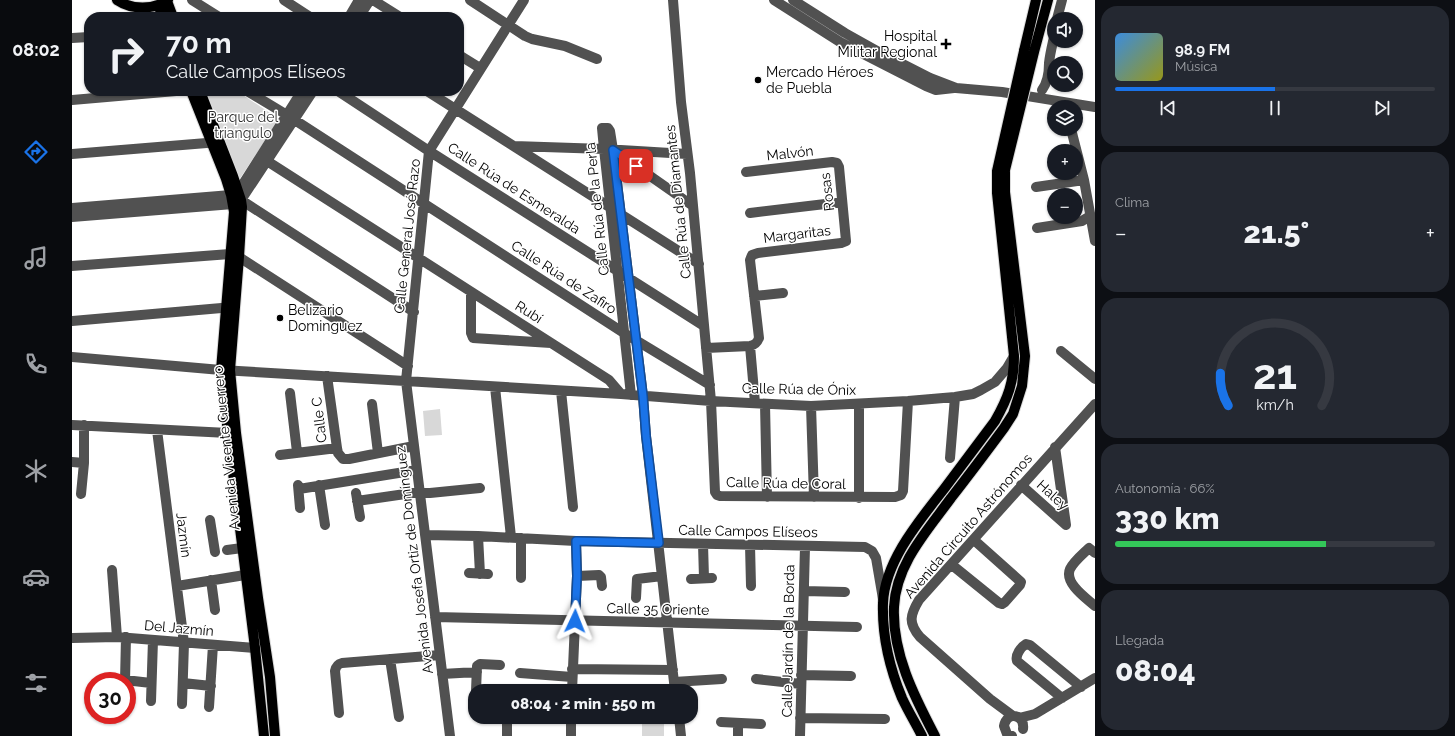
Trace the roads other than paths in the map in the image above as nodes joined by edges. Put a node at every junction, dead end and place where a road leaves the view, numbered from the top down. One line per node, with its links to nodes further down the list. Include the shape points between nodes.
1 (117, 0): 14 (main road, via 133,7 146,8)
2 (192, 0): 17 (street)
3 (284, 0): 18 (street)
4 (359, 0): 19 (street)
5 (372, 0): 20 (street); 21 (street)
6 (470, 0): 23 (street)
7 (524, 0): 23 (street, Calle General José Razo)
8 (673, 0): 54 (street, Calle Rúa de Diamantes)
9 (774, 0): 27 (street, via 840,42)
10 (793, 0): 27 (street)
11 (1036, 0): 57 (main road, bridge)
12 (1048, 0): 57 (main road, bridge)
13 (1062, 0): 22 (street)
14 (165, 2): 15 (main road); 16 (main road)
15 (164, 12)
16 (170, 12)
17 (211, 12)
18 (302, 12)
19 (351, 12)
20 (363, 12)
21 (392, 12)
22 (1059, 12)
23 (508, 25): 29 (street, via 532,39 565,46); 30 (street, Calle General José Razo)
24 (84, 37): 25 (street)
25 (72, 38)
26 (1052, 48): 32 (street, via 1050,71)
27 (877, 57): 32 (street, via 956,88)
28 (464, 58): 30 (street)
29 (597, 59)
30 (480, 68): 31 (street, Calle General José Razo)
31 (464, 94)
32 (1041, 95): 43 (street)
33 (118, 96): 42 (street)
34 (194, 96): 49 (main road, Avenida Vicente Guerrero)
35 (201, 96): 49 (main road, Avenida Vicente Guerrero)
36 (255, 96): 47 (street, Calle Rúa de Zafiro)
37 (300, 96): 47 (street)
38 (309, 96): 47 (street)
39 (346, 96): 52 (street, Calle Rúa de Esmeralda)
40 (435, 96): 46 (street)
41 (463, 96): 46 (street, Calle General José Razo)
42 (72, 100)
43 (1052, 100)
44 (1083, 106): 45 (street)
45 (1095, 107)
46 (455, 109): 50 (street); 52 (street, Calle General José Razo)
47 (290, 117): 55 (street); 61 (street); 63 (street, Calle Rúa de Zafiro)
48 (1073, 136): 59 (street)
49 (215, 143): 53 (street); 61 (main road, Avenida Vicente Guerrero)
50 (514, 146): 51 (street); 67 (street)
51 (608, 149): 54 (street); 65 (street); 67 (street, Calle Rúa de la Perla); 69 (street, Calle Rúa de la Perla)
52 (429, 151): 63 (street, Calle General José Razo); 79 (street, Calle Rúa de Esmeralda)
53 (72, 154)
54 (688, 154): 65 (street, Calle Rúa de Diamantes)
55 (267, 161): 61 (street); 76 (street, Rubí)
56 (837, 163): 58 (street, Malvón); 62 (street, Rosas)
57 (1001, 170): 94 (main road, via 997,193); 235 (main road, via 1025,356 1022,386 1013,414 1004,428 911,553 898,586 894,607 896,637 905,673)
58 (746, 172)
59 (1084, 180): 60 (street); 64 (street)
60 (1036, 187)
61 (236, 198): 66 (street); 71 (street); 75 (main road, Avenida Vicente Guerrero); 85 (street)
62 (842, 202): 68 (street); 73 (street, Rosas)
63 (424, 203): 76 (street, Calle General José Razo); 88 (street, Calle Rúa de Zafiro)
64 (1091, 203): 70 (street)
65 (693, 206): 77 (street, Calle Rúa de Diamantes)
66 (72, 208)
67 (611, 209): 69 (street); 79 (street, Calle Rúa de la Perla)
68 (750, 213)
69 (620, 215): 77 (street); 80 (street, Calle Rúa de la Perla)
70 (1090, 216): 72 (street, via 1082,221); 74 (street)
71 (72, 217)
72 (1037, 228)
73 (846, 241): 83 (street, Margaritas, via 752,255 750,260)
74 (1095, 241)
75 (235, 256): 78 (street); 84 (main road, Avenida Vicente Guerrero); 96 (street)
76 (419, 258): 81 (street, Rubí); 85 (street, Calle General José Razo)
77 (699, 264): 87 (street, Calle Rúa de Diamantes)
78 (72, 266)
79 (617, 271): 80 (street, Calle Rúa de Esmeralda); 88 (street, Calle Rúa de la Perla)
80 (628, 277): 87 (street, Calle Rúa de Esmeralda); 89 (street, Calle Rúa de la Perla)
81 (471, 292): 90 (street, Rubí); 90 (street, via 473,338)
82 (783, 293): 83 (street)
83 (754, 296): 91 (street, via 759,338)
84 (230, 308): 86 (street); 97 (main road, Avenida Vicente Guerrero)
85 (414, 312): 96 (street, Calle General José Razo)
86 (72, 321)
87 (704, 326): 92 (street, Calle Rúa de Diamantes)
88 (624, 332): 89 (street, Calle Rúa de Zafiro); 105 (street, Calle Rúa de la Perla)
89 (636, 340): 101 (street, Calle Rúa de Zafiro); 106 (street, Calle Rúa de la Perla)
90 (552, 343): 105 (street, Rubí, via 609,380)
91 (754, 344): 92 (street); 111 (street)
92 (706, 348): 101 (street, Calle Rúa de Diamantes)
93 (1061, 351): 99 (street)
94 (1014, 356): 107 (street, Calle Rúa de Ónix, via 1001,375 988,387 973,394); 171 (main road, via 1011,388 995,421 909,534 894,563)
95 (72, 358): 97 (street, Calle Rúa de Ónix)
96 (408, 366): 100 (street, Calle General José Razo)
97 (225, 370): 98 (street, Calle Rúa de Ónix); 118 (main road, Avenida Vicente Guerrero); 169 (main road, Avenida Vicente Guerrero, via 236,433)
98 (327, 376): 100 (street, Calle Rúa de Ónix); 121 (street, Calle C)
99 (1095, 379)
100 (406, 381): 102 (street, Calle Rúa de Ónix); 119 (street, Avenida Josefa Ortiz de Domínguez)
101 (710, 385): 108 (street, Calle Rúa de Diamantes)
102 (495, 387): 103 (street, Calle Rúa de Ónix); 144 (street)
103 (561, 391): 105 (street, Calle Rúa de Ónix); 137 (street)
104 (290, 393): 122 (street)
105 (626, 395): 106 (street, Calle Rúa de Ónix)
106 (643, 396): 108 (street, Calle Rúa de Ónix); 147 (street, Calle Rúa de la Perla)
107 (955, 397): 109 (street, Calle Rúa de Ónix); 125 (street)
108 (711, 401): 111 (street, Calle Rúa de Ónix); 134 (street, Calle Rúa de Coral, via 715,492 720,496)
109 (908, 401): 112 (street, Calle Rúa de Ónix); 136 (street, Calle Rúa de Coral, via 903,491 895,498)
110 (372, 404): 123 (street)
111 (760, 404): 114 (street, Calle Rúa de Ónix); 134 (street)
112 (859, 404): 114 (street, Calle Rúa de Ónix); 136 (street)
113 (1095, 404): 120 (street, Avenida Circuito Astrónomos)
114 (812, 406): 135 (street)
115 (72, 425): 116 (street)
116 (84, 425): 117 (street); 127 (street)
117 (157, 430): 118 (street); 164 (street, Jazmín)
118 (228, 433): 151 (main road, Avenida Vicente Guerrero)
119 (414, 446): 123 (street); 128 (street, Avenida Josefa Ortiz de Domínguez)
120 (1056, 447): 130 (street, Avenida Circuito Astrónomos); 130 (street, Haley, via 1066,525)
121 (337, 448): 122 (street); 123 (street, Calle C, via 342,458 349,459)
122 (297, 452): 124 (street)
123 (378, 453)
124 (280, 455)
125 (950, 458)
126 (72, 462): 127 (street)
127 (84, 463): 133 (street)
128 (417, 470): 129 (street); 132 (street, Avenida Josefa Ortiz de Domínguez)
129 (318, 485): 138 (street, via 298,487); 141 (street)
130 (1021, 485): 145 (street, Avenida Circuito Astrónomos)
131 (480, 488): 132 (street)
132 (420, 492): 139 (street, via 357,497); 142 (street, Avenida Josefa Ortiz de Domínguez)
133 (81, 494)
134 (766, 497): 135 (street, Calle Rúa de Coral)
135 (814, 497): 136 (street, Calle Rúa de Coral)
136 (859, 498)
137 (573, 507)
138 (300, 508)
139 (360, 517)
140 (210, 520): 154 (street)
141 (325, 525)
142 (425, 535): 143 (street, Calle Campos Elíseos); 174 (street, Avenida Josefa Ortiz de Domínguez)
143 (478, 536): 144 (street, Calle Campos Elíseos); 157 (street, via 484,574)
144 (516, 538): 146 (street, Calle Campos Elíseos); 161 (street)
145 (974, 540): 155 (street, Avenida Circuito Astrónomos); 155 (street, via 1021,582 1020,585 1002,604)
146 (576, 541): 147 (street, Calle Campos Elíseos); 159 (street)
147 (659, 543): 148 (street, Calle Campos Elíseos); 160 (street, Calle Rúa de la Perla)
148 (703, 544): 149 (street, Calle Campos Elíseos); 162 (street, via 708,578)
149 (750, 545): 150 (street, Calle Campos Elíseos); 166 (street)
150 (805, 547): 167 (street, Calle Jardín de la Borda); 171 (street, Calle Campos Elíseos, via 869,549 876,558)
151 (242, 548): 152 (street); 158 (main road, Avenida Vicente Guerrero)
152 (227, 550)
153 (1092, 550): 172 (street, via 1072,567 1069,574 1075,588)
154 (215, 552)
155 (952, 565): 209 (street, Avenida Circuito Astrónomos, via 919,600 913,610 912,624 920,637)
156 (112, 570): 179 (street)
157 (470, 573)
158 (245, 575): 163 (street); 169 (main road, Avenida Vicente Guerrero)
159 (577, 576): 165 (street, via 599,575); 175 (street)
160 (662, 576): 170 (street, via 637,579); 176 (street, Calle Rúa de la Perla)
161 (522, 578)
162 (691, 579)
163 (211, 580): 164 (street); 173 (street)
164 (177, 586): 182 (street, Jazmín)
165 (602, 586)
166 (751, 586)
167 (804, 591): 168 (street); 177 (street, Calle Jardín de la Borda)
168 (845, 592)
169 (253, 598): 184 (main road, Avenida Vicente Guerrero); 227 (main road, Avenida Vicente Guerrero, via 270,678)
170 (636, 598)
171 (883, 602): 234 (main road, via 884,630 890,661 902,699)
172 (1095, 606)
173 (215, 610)
174 (434, 617): 175 (street, Calle 35 Oriente); 185 (street, Avenida Josefa Ortiz de Domínguez)
175 (575, 621): 176 (street, Calle 35 Oriente); 193 (street)
176 (668, 623): 177 (street, Calle 35 Oriente); 188 (street, Calle Rúa de la Perla)
177 (803, 626): 178 (street, Calle 35 Oriente); 198 (street, Calle Jardín de la Borda)
178 (857, 627)
179 (121, 637): 180 (street, Del Jazmín); 181 (street, Del Jazmín); 189 (street)
180 (72, 638)
181 (152, 640): 182 (street, Del Jazmín); 200 (street)
182 (184, 643): 183 (street, Del Jazmín); 201 (street, Jazmín)
183 (213, 645): 184 (street, Del Jazmín); 206 (street)
184 (255, 648): 226 (main road, Avenida Vicente Guerrero)
185 (440, 655): 186 (street); 192 (street, Avenida Josefa Ortiz de Domínguez)
186 (390, 659): 214 (street, via 339,664 335,671); 215 (street)
187 (500, 665): 190 (street, via 479,665)
188 (673, 670): 193 (street); 204 (street, Calle Rúa de la Perla)
189 (124, 672)
190 (477, 672): 192 (street); 202 (street)
191 (520, 673): 193 (street)
192 (442, 674): 228 (street, Avenida Josefa Ortiz de Domínguez)
193 (572, 674): 203 (street)
194 (851, 676): 198 (street)
195 (1095, 678): 207 (street)
196 (722, 679): 205 (street)
197 (756, 679): 198 (street)
198 (801, 680): 217 (street, Calle Jardín de la Borda)
199 (136, 682): 200 (street)
200 (151, 683): 210 (street)
201 (183, 684): 206 (street); 211 (street, Jazmín)
202 (476, 684)
203 (572, 684)
204 (675, 684)
205 (688, 684)
206 (211, 686): 212 (street)
207 (1081, 687): 208 (street); 208 (street, via 1026,644 1017,656 1017,661)
208 (1062, 698): 213 (street)
209 (990, 699): 216 (street, Avenida Circuito Astrónomos); 225 (street, Avenida Circuito Astrónomos)
210 (151, 700)
211 (182, 704)
212 (209, 707)
213 (1045, 708): 216 (street, via 1035,714); 225 (street)
214 (339, 713)
215 (398, 717)
216 (1016, 717): 225 (street, via 1023,722); 225 (street, via 1007,719)
217 (800, 718): 218 (street); 233 (street, Calle Jardín de la Borda)
218 (885, 719)
219 (721, 722): 220 (street)
220 (738, 723): 224 (street); 232 (street)
221 (507, 724): 229 (street)
222 (571, 724): 230 (street)
223 (680, 724): 231 (street)
224 (761, 724)
225 (1013, 733)
226 (264, 736)
227 (275, 736)
228 (450, 736)
229 (507, 736)
230 (571, 736)
231 (681, 736)
232 (738, 736)
233 (800, 736)
234 (922, 736)
235 (935, 736)

